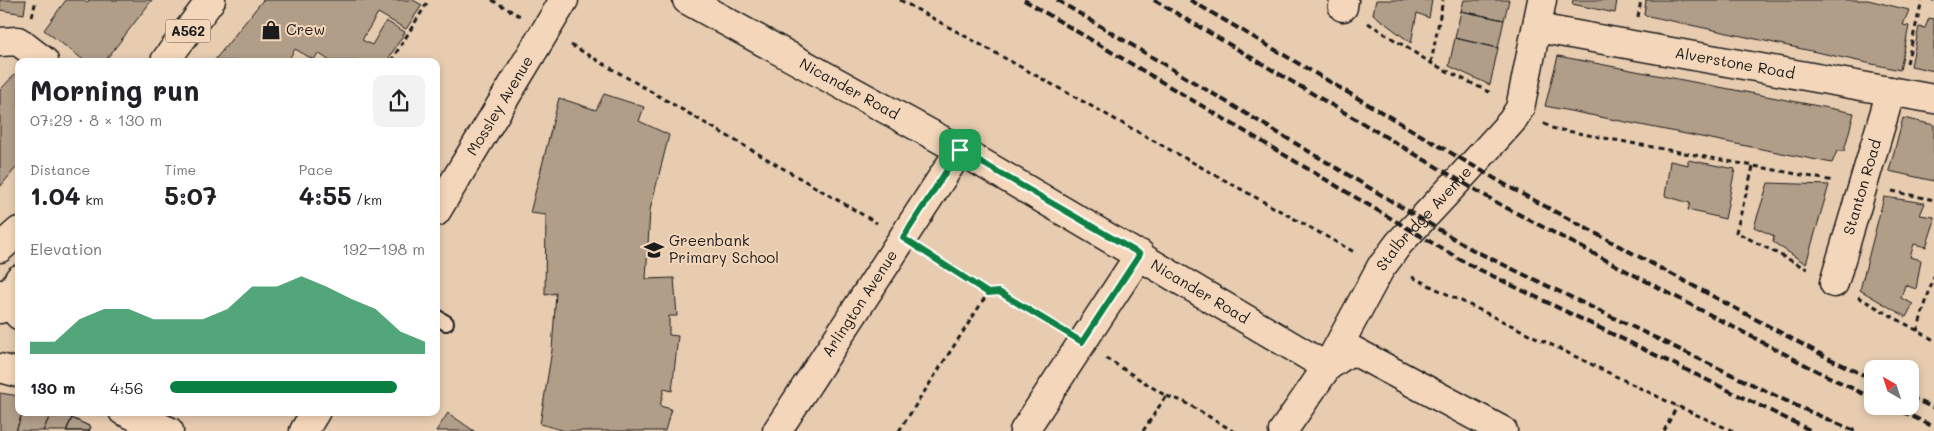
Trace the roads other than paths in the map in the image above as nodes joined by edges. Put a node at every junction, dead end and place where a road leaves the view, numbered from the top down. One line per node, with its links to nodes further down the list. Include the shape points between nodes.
1 (211, 0): 8 (main road, A562)
2 (564, 0): 12 (main road, Mossley Avenue)
3 (687, 0): 11 (main road, Nicander Road)
4 (1542, 0): 5 (main road, Stalbridge Avenue)
5 (1536, 28): 9 (main road, Alverstone Road); 17 (main road, Stalbridge Avenue, via 1520,108 1512,121 1399,243 1381,267)
6 (0, 42): 7 (main road, via 18,41)
7 (40, 58)
8 (166, 58)
9 (1895, 92): 10 (main road, Alverstone Road); 16 (main road, Stanton Road, via 1862,185)
10 (1934, 100)
11 (960, 150): 15 (main road, Nicander Road); 24 (main road, Arlington Avenue)
12 (440, 205)
13 (15, 234): 14 (main road)
14 (0, 248)
15 (1140, 254): 17 (main road, Nicander Road); 25 (main road)
16 (1834, 283)
17 (1327, 367): 26 (main road, Stalbridge Avenue); 27 (main road, via 1352,350)
18 (0, 368): 19 (main road)
19 (15, 371)
20 (134, 416): 22 (main road)
21 (313, 416): 23 (main road)
22 (169, 431)
23 (304, 431)
24 (777, 431)
25 (1024, 431)
26 (1283, 431)
27 (1504, 431)

